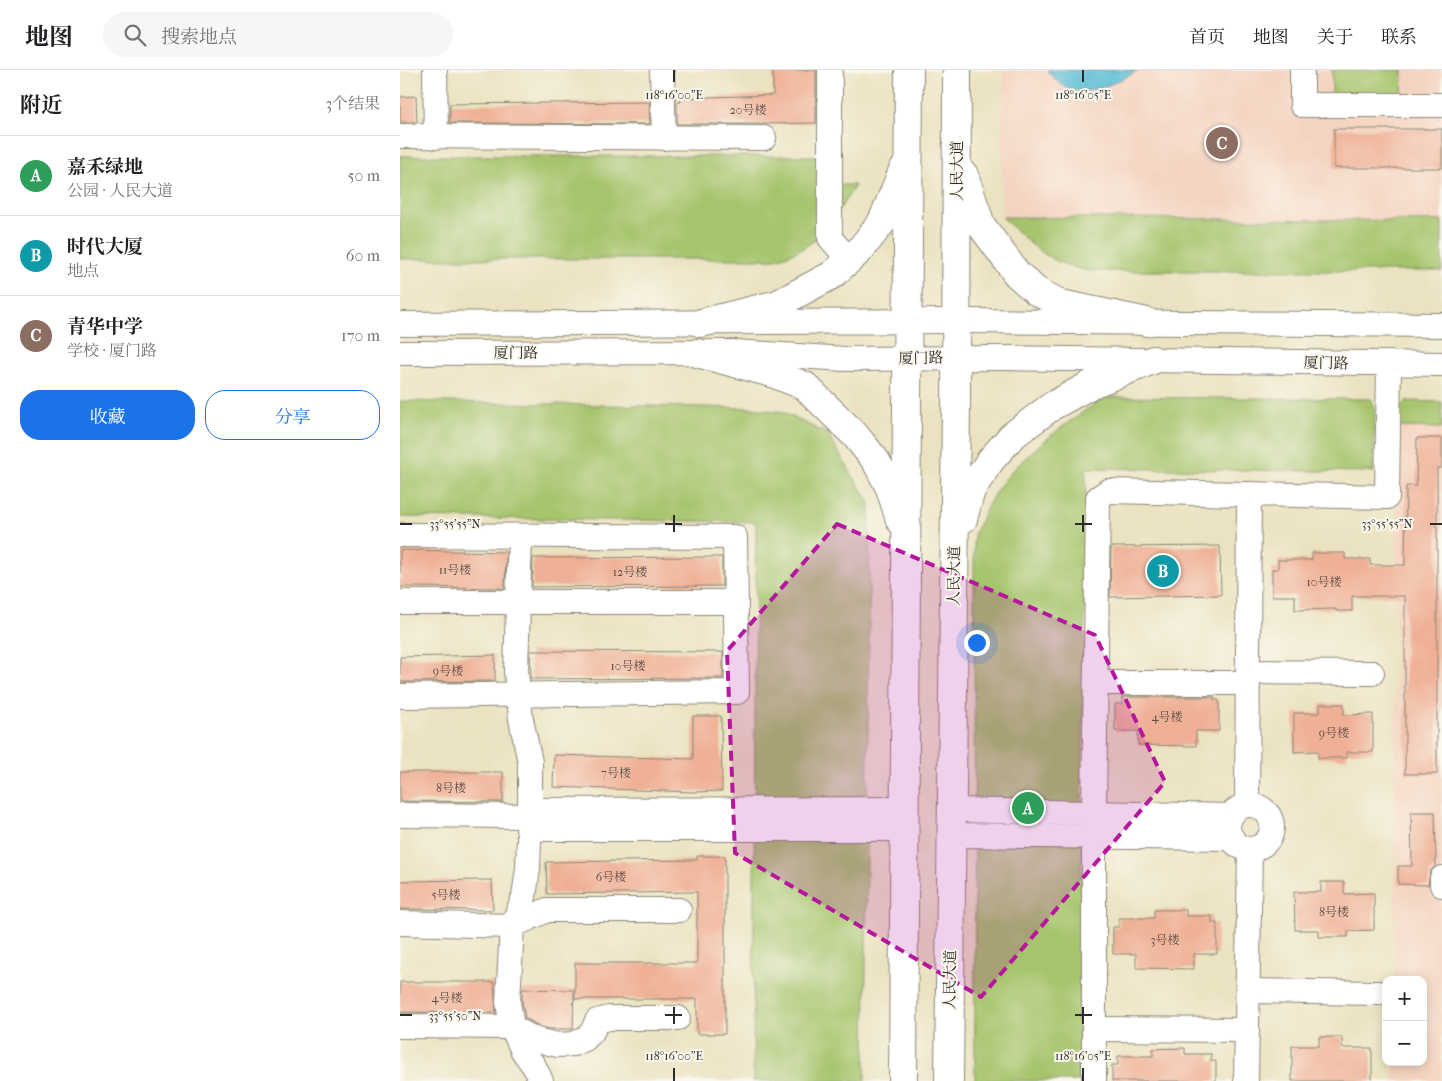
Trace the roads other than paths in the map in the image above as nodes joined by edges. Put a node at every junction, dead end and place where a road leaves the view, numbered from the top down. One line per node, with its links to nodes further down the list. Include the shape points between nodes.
1 (435, 70): 9 (street)
2 (662, 70): 10 (street)
3 (830, 70): 14 (street, via 830,238)
4 (909, 70): 12 (main road)
5 (957, 70): 13 (main road, 人民大道)
6 (1302, 70): 7 (street, via 1302,105)
7 (1442, 105)
8 (400, 136): 9 (street)
9 (436, 136): 10 (street)
10 (664, 138): 11 (street)
11 (764, 138)
12 (909, 154): 14 (main road, via 882,222); 15 (main road)
13 (957, 154): 16 (main road, 人民大道); 17 (main road, via 981,225 1017,274 1036,291 1062,304)
14 (849, 260): 18 (main road, via 832,275 778,304)
15 (908, 321): 16 (street, 厦门路); 18 (street, 厦门路); 23 (main road)
16 (956, 321): 17 (street, 厦门路); 24 (main road, 人民大道)
17 (1147, 322): 20 (street, 厦门路)
18 (700, 323): 19 (street, 厦门路)
19 (400, 324)
20 (1442, 325)
21 (400, 353): 22 (street, 厦门路)
22 (697, 353): 23 (street, 厦门路); 31 (main road, via 772,373 805,386 856,435 876,461 890,488)
23 (909, 358): 24 (street, 厦门路); 31 (main road)
24 (956, 358): 25 (street, 厦门路); 32 (main road, 人民大道)
25 (1153, 360): 26 (street, 厦门路); 32 (main road, via 1092,384 1052,406 1012,436 971,490)
26 (1389, 364): 27 (street, 厦门路); 28 (street, via 1387,497)
27 (1442, 364)
28 (1249, 494): 37 (street); 38 (street, via 1108,491 1098,498)
29 (400, 536): 30 (street)
30 (520, 536): 34 (street); 35 (street, via 735,537)
31 (907, 542): 44 (main road)
32 (954, 550): 45 (main road, 人民大道)
33 (400, 602): 34 (street)
34 (518, 602): 35 (street); 39 (street)
35 (736, 602): 39 (street, via 738,692)
36 (1372, 673): 37 (street)
37 (1248, 678): 38 (street); 46 (street)
38 (1096, 683): 41 (street)
39 (518, 694): 40 (street); 43 (street, via 530,762)
40 (400, 696)
41 (1094, 814): 45 (street); 46 (street); 47 (street)
42 (400, 816): 43 (street)
43 (529, 818): 44 (street); 52 (street, via 524,897)
44 (905, 819): 61 (main road)
45 (952, 823): 47 (street); 62 (main road, 人民大道)
46 (1240, 827): 47 (street); 53 (street)
47 (1094, 837): 58 (street)
48 (1442, 878): 49 (street)
49 (1442, 885)
50 (679, 910): 52 (street, via 547,910)
51 (400, 923): 52 (street)
52 (512, 926): 57 (street, via 508,1002)
53 (1248, 991): 54 (street); 59 (street)
54 (1378, 993)
55 (678, 1018): 57 (street, via 609,1018 597,1021 585,1039 558,1045 536,1040)
56 (400, 1026): 57 (street)
57 (512, 1027): 60 (street)
58 (1094, 1029): 59 (street); 63 (street)
59 (1247, 1030): 64 (street)
60 (541, 1081)
61 (903, 1081)
62 (949, 1081)
63 (1094, 1081)
64 (1246, 1081)

